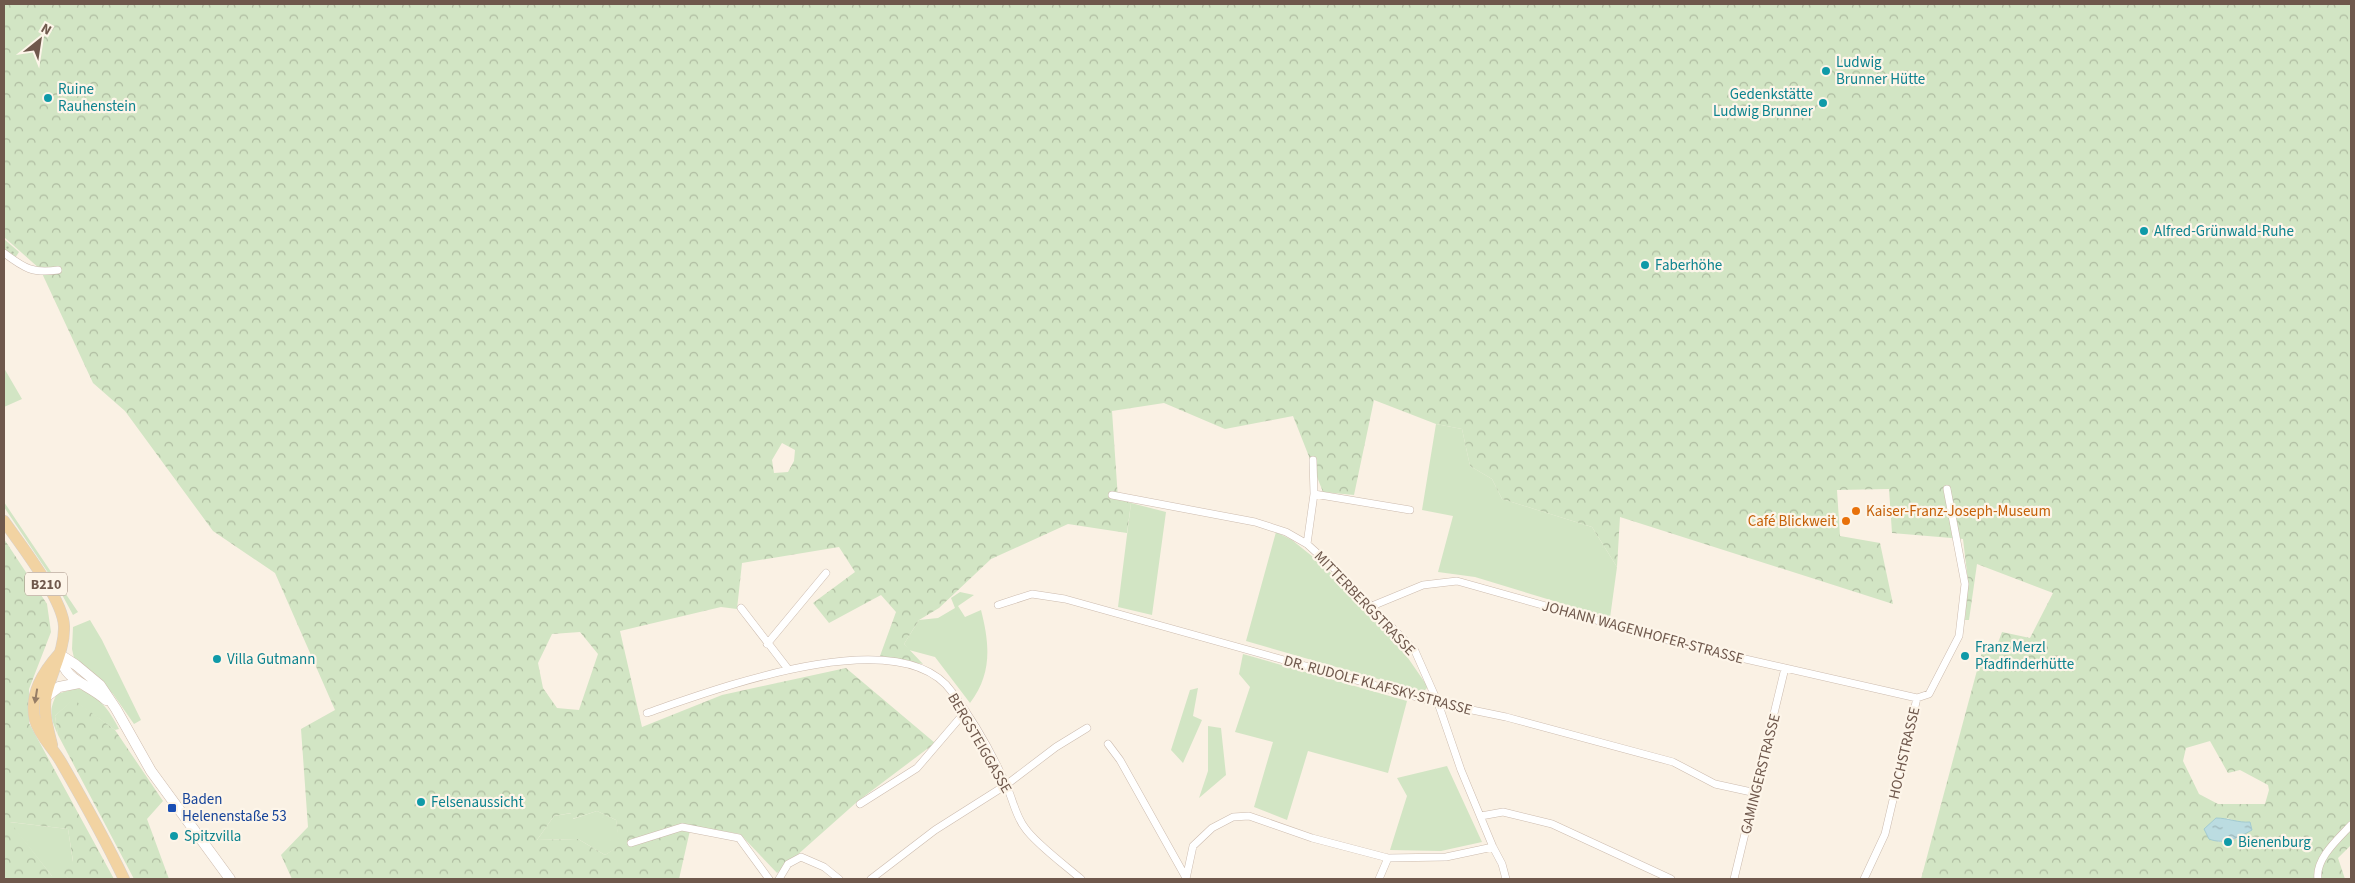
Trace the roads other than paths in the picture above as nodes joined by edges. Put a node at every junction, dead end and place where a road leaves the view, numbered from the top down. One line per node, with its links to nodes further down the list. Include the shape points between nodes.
1 (4, 253): 2 (street, via 39,273)
2 (58, 270)
3 (1313, 460): 5 (street)
4 (1948, 489): 20 (street, HOCHSTRASSE, via 1965,584 1959,636 1929,694)
5 (1314, 494): 7 (street); 9 (street)
6 (1112, 495): 9 (street, MITTERBERGSTRASSE, via 1255,522 1286,532)
7 (1410, 510)
8 (4, 521): 15 (main road, B210, via 61,609 64,640)
9 (1307, 544): 12 (street, MITTERBERGSTRASSE)
10 (826, 573): 14 (street)
11 (998, 605): 21 (street, DR. RUDOLF KLAFSKY-STRASSE, via 1032,594 1065,598)
12 (1372, 606): 16 (street, JOHANN WAGENHOFER-STRASSE, via 1422,585 1456,581 1688,646); 21 (street, MITTERBERGSTRASSE, via 1415,651)
13 (740, 608): 14 (street)
14 (766, 644): 17 (street)
15 (59, 654): 18 (street, via 62,667); 19 (main road, B210); 22 (street, via 100,685); 27 (main road, B210, one-way to 27, via 45,670 35,700 35,718)
16 (1785, 668): 20 (street, JOHANN WAGENHOFER-STRASSE); 29 (street, GAMINGERSTRASSE)
17 (788, 669): 23 (street, BERGSTEIGGASSE, via 854,659 904,664 932,674 951,690); 24 (street, BERGSTEIGGASSE, via 740,681)
18 (79, 683): 19 (street, via 59,687); 22 (street, via 98,693)
19 (46, 697): 27 (main road, B210, via 45,716)
20 (1917, 698): 48 (street, HOCHSTRASSE, via 1885,834)
21 (1438, 703): 29 (street, DR. RUDOLF KLAFSKY-STRASSE, via 1506,717 1673,762 1714,784); 31 (street, MITTERBERGSTRASSE)
22 (116, 709): 38 (street, via 151,771)
23 (965, 712): 28 (street, BERGSTEIGGASSE); 30 (street, via 917,768)
24 (647, 713)
25 (1087, 728): 28 (street)
26 (1108, 744): 36 (street)
27 (53, 749): 37 (main road, B210, via 99,828)
28 (1006, 785): 42 (street, via 936,830); 43 (street, BERGSTEIGGASSE, via 1025,828)
29 (1756, 793): 47 (street, GAMINGERSTRASSE)
30 (860, 804)
31 (1481, 816): 34 (street, MITTERBERGSTRASSE); 46 (street, via 1503,812 1552,824)
32 (2351, 826): 49 (street, via 2332,845 2317,871)
33 (631, 843): 39 (street, via 682,827 738,838)
34 (1493, 847): 35 (street, via 1446,857); 45 (street, MITTERBERGSTRASSE)
35 (1388, 858): 36 (street, via 1312,838 1248,816 1233,817 1212,828 1193,846); 44 (street)
36 (1186, 878)
37 (124, 879)
38 (230, 879)
39 (769, 879)
40 (779, 879): 41 (street, via 788,864 801,857 824,867)
41 (839, 879)
42 (871, 879)
43 (1081, 879)
44 (1379, 879)
45 (1506, 879)
46 (1671, 879)
47 (1734, 879)
48 (1864, 879)
49 (2318, 879)

